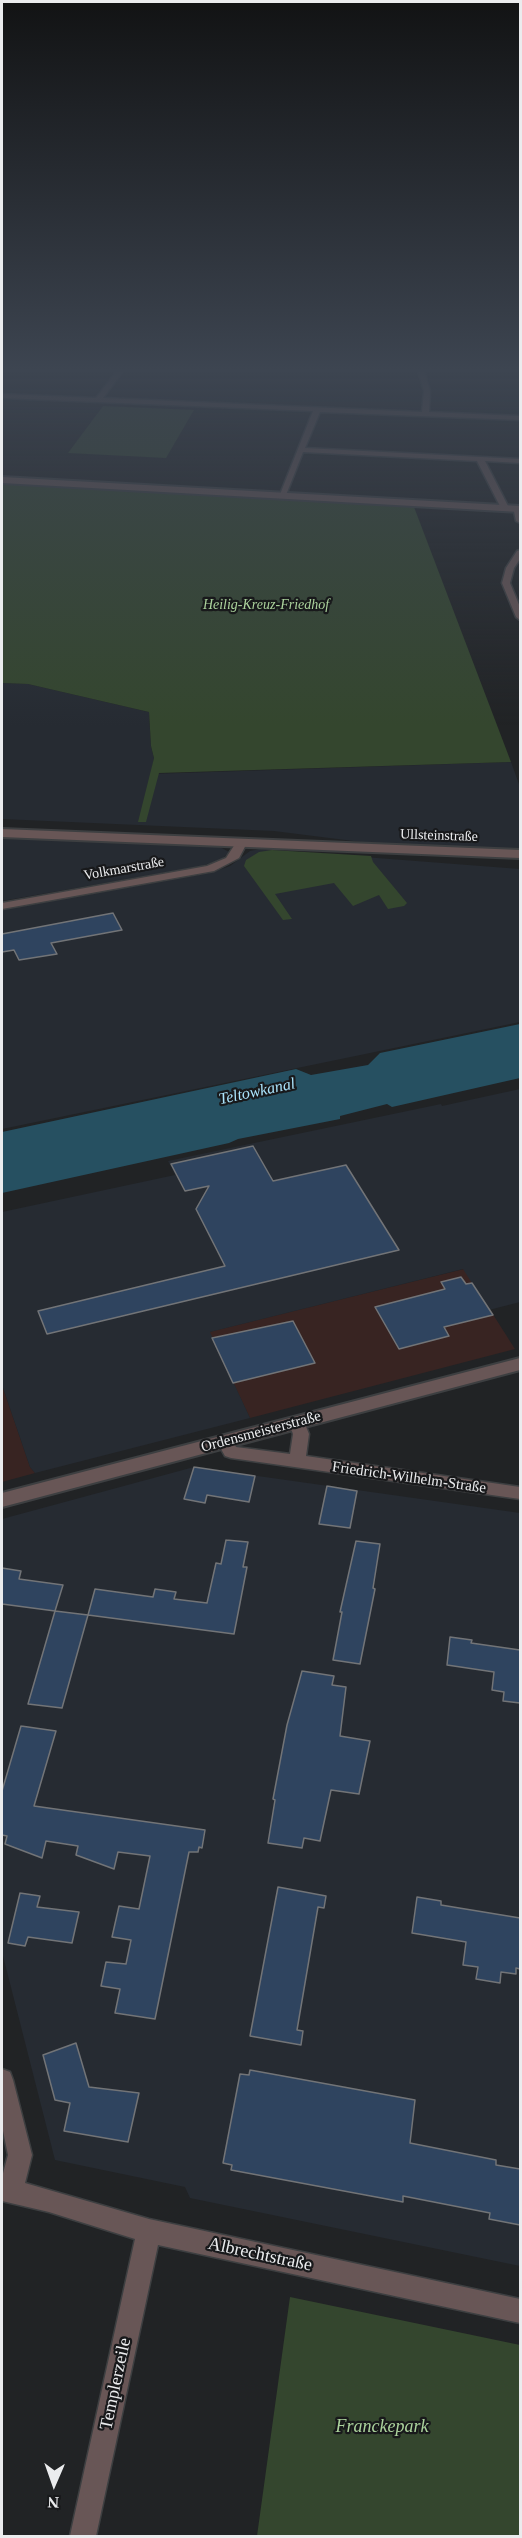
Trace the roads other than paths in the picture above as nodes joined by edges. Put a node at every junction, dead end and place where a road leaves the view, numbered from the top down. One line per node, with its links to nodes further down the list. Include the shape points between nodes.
1 (178, 489): 4 (street)
2 (284, 489): 4 (street)
3 (495, 489): 5 (street)
4 (282, 495): 5 (street)
5 (505, 508): 6 (street)
6 (518, 509): 7 (street)
7 (520, 521)
8 (520, 553): 9 (street, via 507,574)
9 (508, 591): 10 (street); 11 (street)
10 (520, 591)
11 (520, 617)
12 (2, 823): 13 (street, Ullsteinstraße)
13 (114, 832): 14 (street, Ullsteinstraße); 15 (street, Ullsteinstraße)
14 (2, 833)
15 (243, 838): 16 (street, Ullsteinstraße); 17 (street, Volkmarstraße, via 236,856 210,868)
16 (520, 854)
17 (2, 906)
18 (520, 1364): 19 (street, Ordensmeisterstraße)
19 (297, 1423): 20 (street, Ordensmeisterstraße); 21 (street, via 301,1434)
20 (225, 1442): 21 (street, Friedrich-Wilhelm-Straße, via 231,1452); 23 (street, Ordensmeisterstraße)
21 (297, 1462): 22 (street, Friedrich-Wilhelm-Straße)
22 (520, 1493)
23 (2, 1500)
24 (2, 2080): 25 (street, via 20,2155)
25 (6, 2190): 26 (street, Albrechtstraße)
26 (149, 2231): 27 (street, Albrechtstraße); 28 (street, Templerzeile)
27 (520, 2311)
28 (84, 2536)

